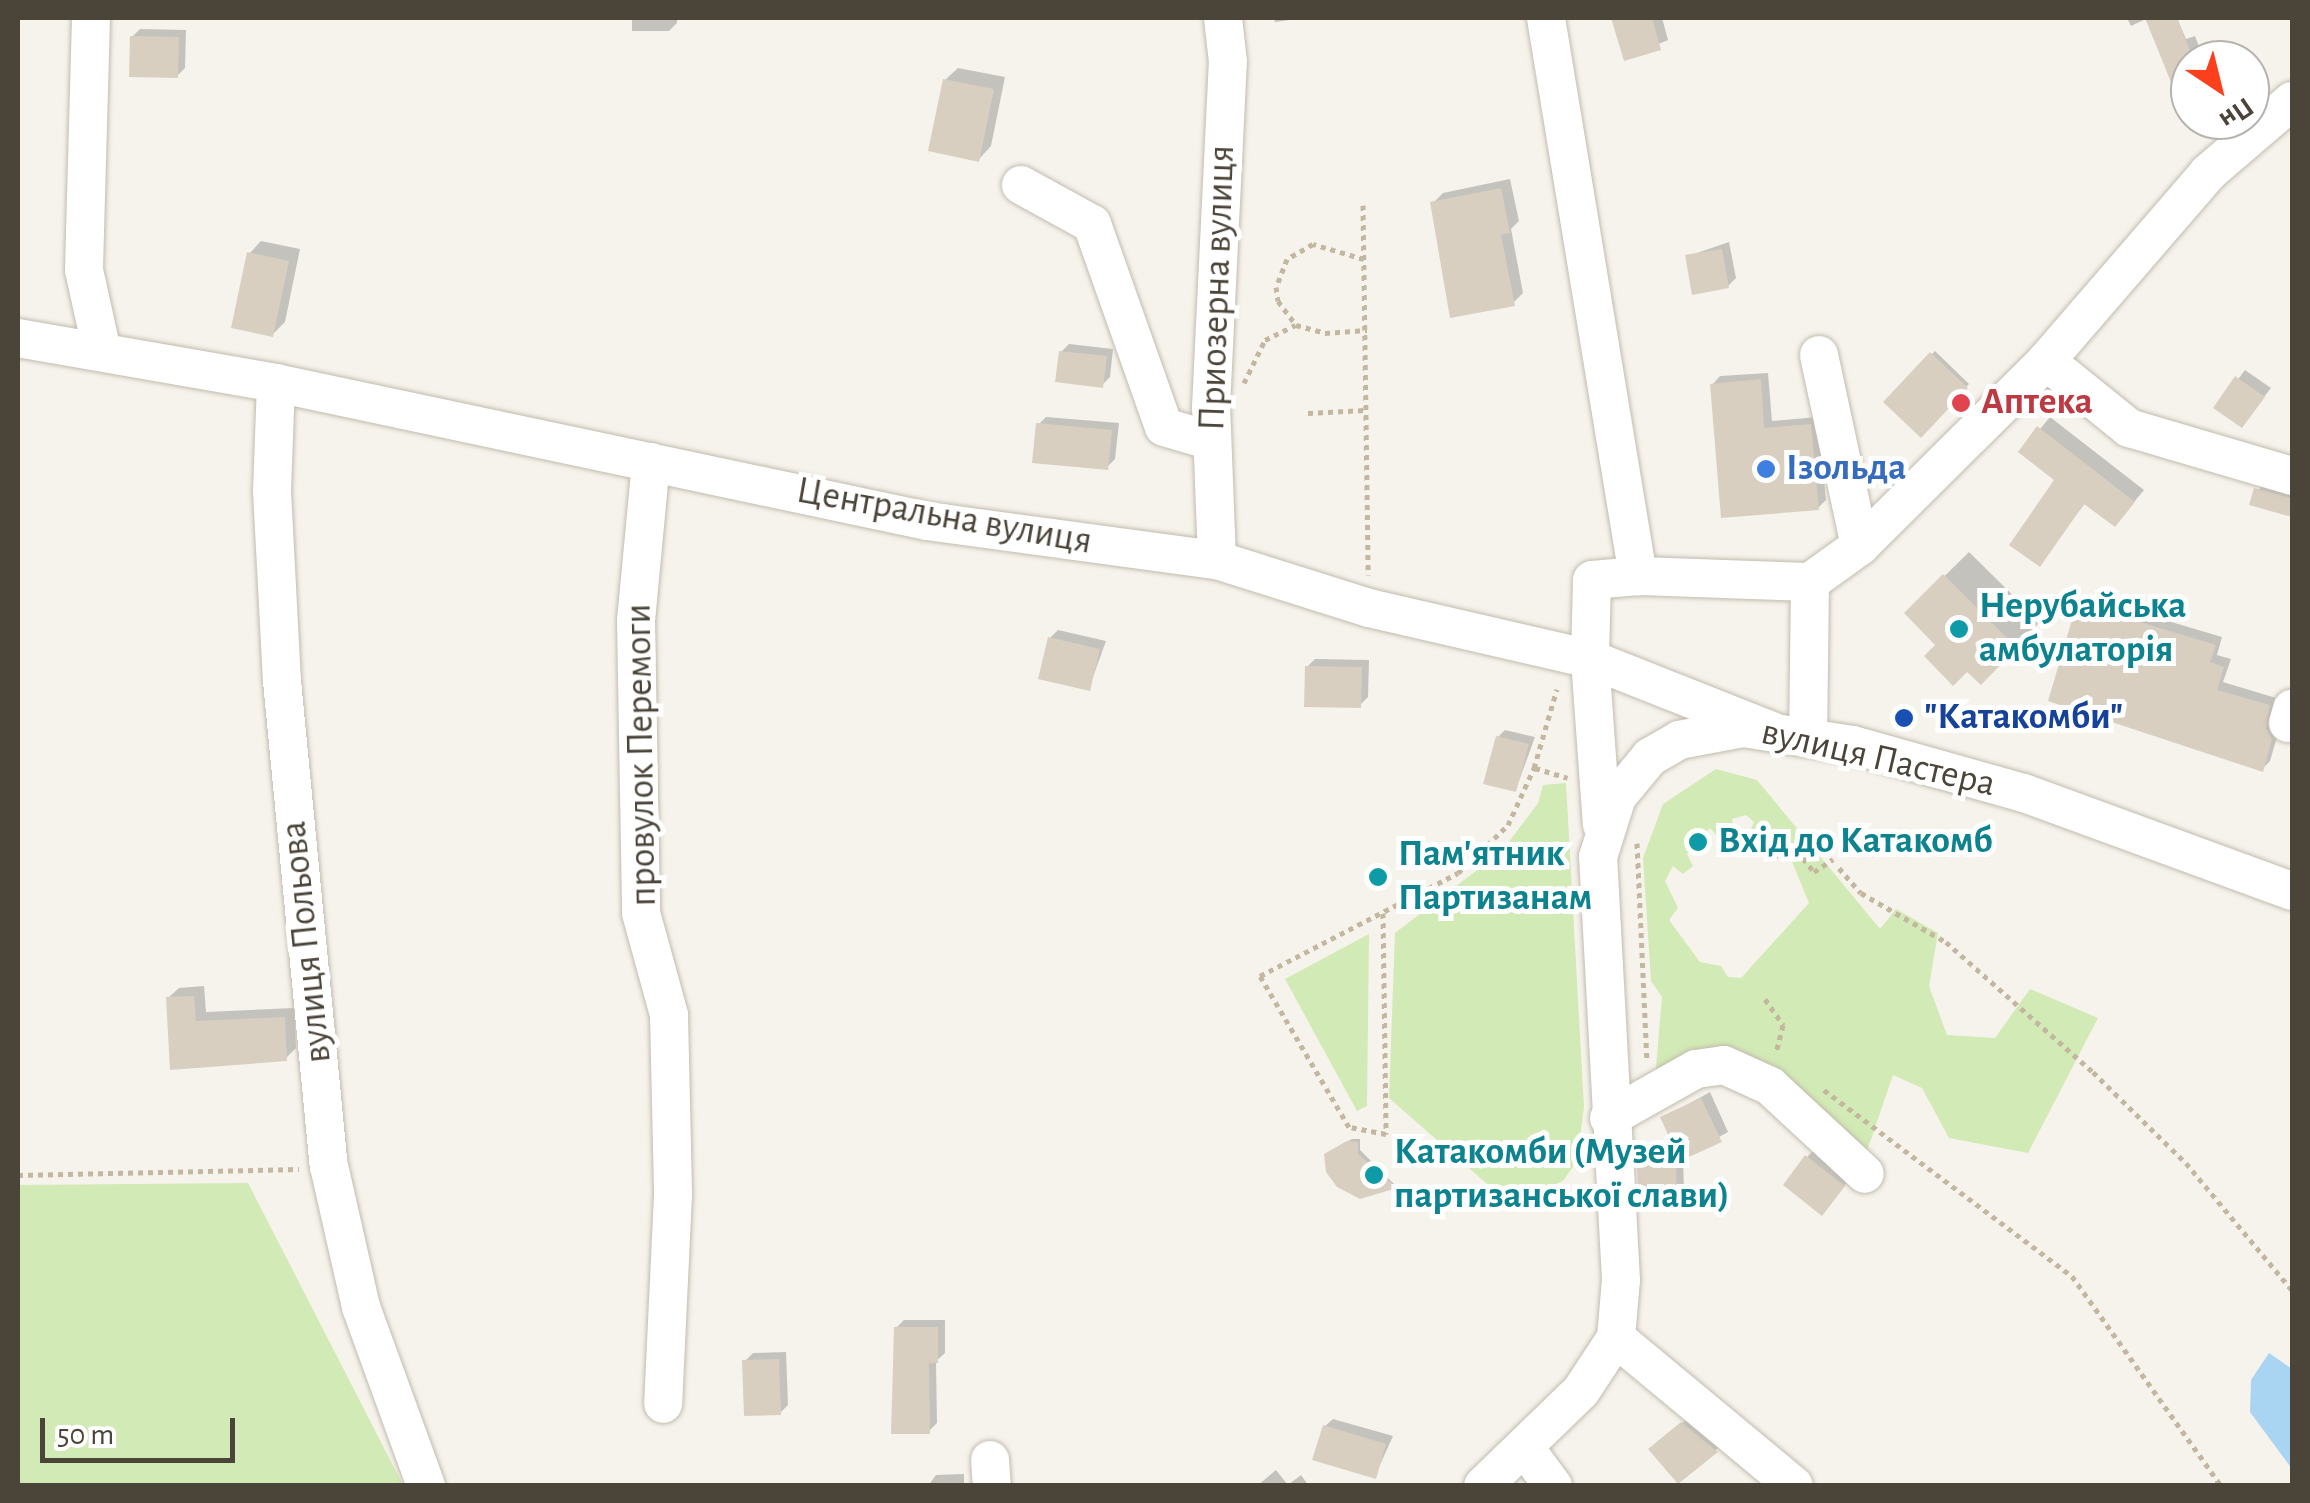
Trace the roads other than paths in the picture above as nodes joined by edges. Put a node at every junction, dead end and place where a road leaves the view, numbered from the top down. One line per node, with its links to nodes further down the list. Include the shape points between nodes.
1 (92, 18): 7 (street, via 84,270)
2 (1223, 18): 11 (street, Приозерна вулиця, via 1228,62)
3 (1546, 18): 16 (street)
4 (2292, 101): 9 (street, via 2208,173)
5 (1021, 185): 11 (street, via 1092,224 1164,428)
6 (18, 338): 7 (street, Центральна вулиця)
7 (102, 352): 10 (street, Центральна вулиця)
8 (1819, 355): 14 (street)
9 (2046, 361): 13 (street, via 2129,428); 14 (street)
10 (276, 384): 12 (street, Центральна вулиця); 27 (street, вулиця Польова, via 272,491 282,681 329,1166 361,1307)
11 (1212, 442): 15 (street, Приозерна вулиця)
12 (652, 462): 15 (street, Центральна вулиця, via 927,521); 25 (street, провулок Перемоги, via 636,620 641,913 669,1016 673,1195)
13 (2292, 476)
14 (1860, 546): 17 (street)
15 (1217, 560): 18 (street, Центральна вулиця, via 1369,608)
16 (1638, 576): 17 (street); 18 (street, via 1592,580)
17 (1810, 582): 19 (street)
18 (1590, 659): 19 (street, Центральна вулиця); 20 (street)
19 (1790, 734): 20 (street, вулиця Пастера, via 1711,730 1679,740 1631,776); 21 (street, вулиця Пастера, via 2024,793)
20 (1620, 833): 22 (street, вулиця Пастера, via 1598,856)
21 (2292, 891)
22 (1608, 1118): 23 (street, via 1696,1069 1724,1066 1750,1074); 24 (street, вулиця Пастера, via 1621,1280)
23 (1865, 1174)
24 (1616, 1338): 26 (street, вулиця Пастера, via 1580,1391); 30 (street)
25 (663, 1404)
26 (1525, 1448): 28 (street, вулиця Пастера); 29 (street)
27 (426, 1486)
28 (1483, 1486)
29 (1553, 1486)
30 (1794, 1486)

